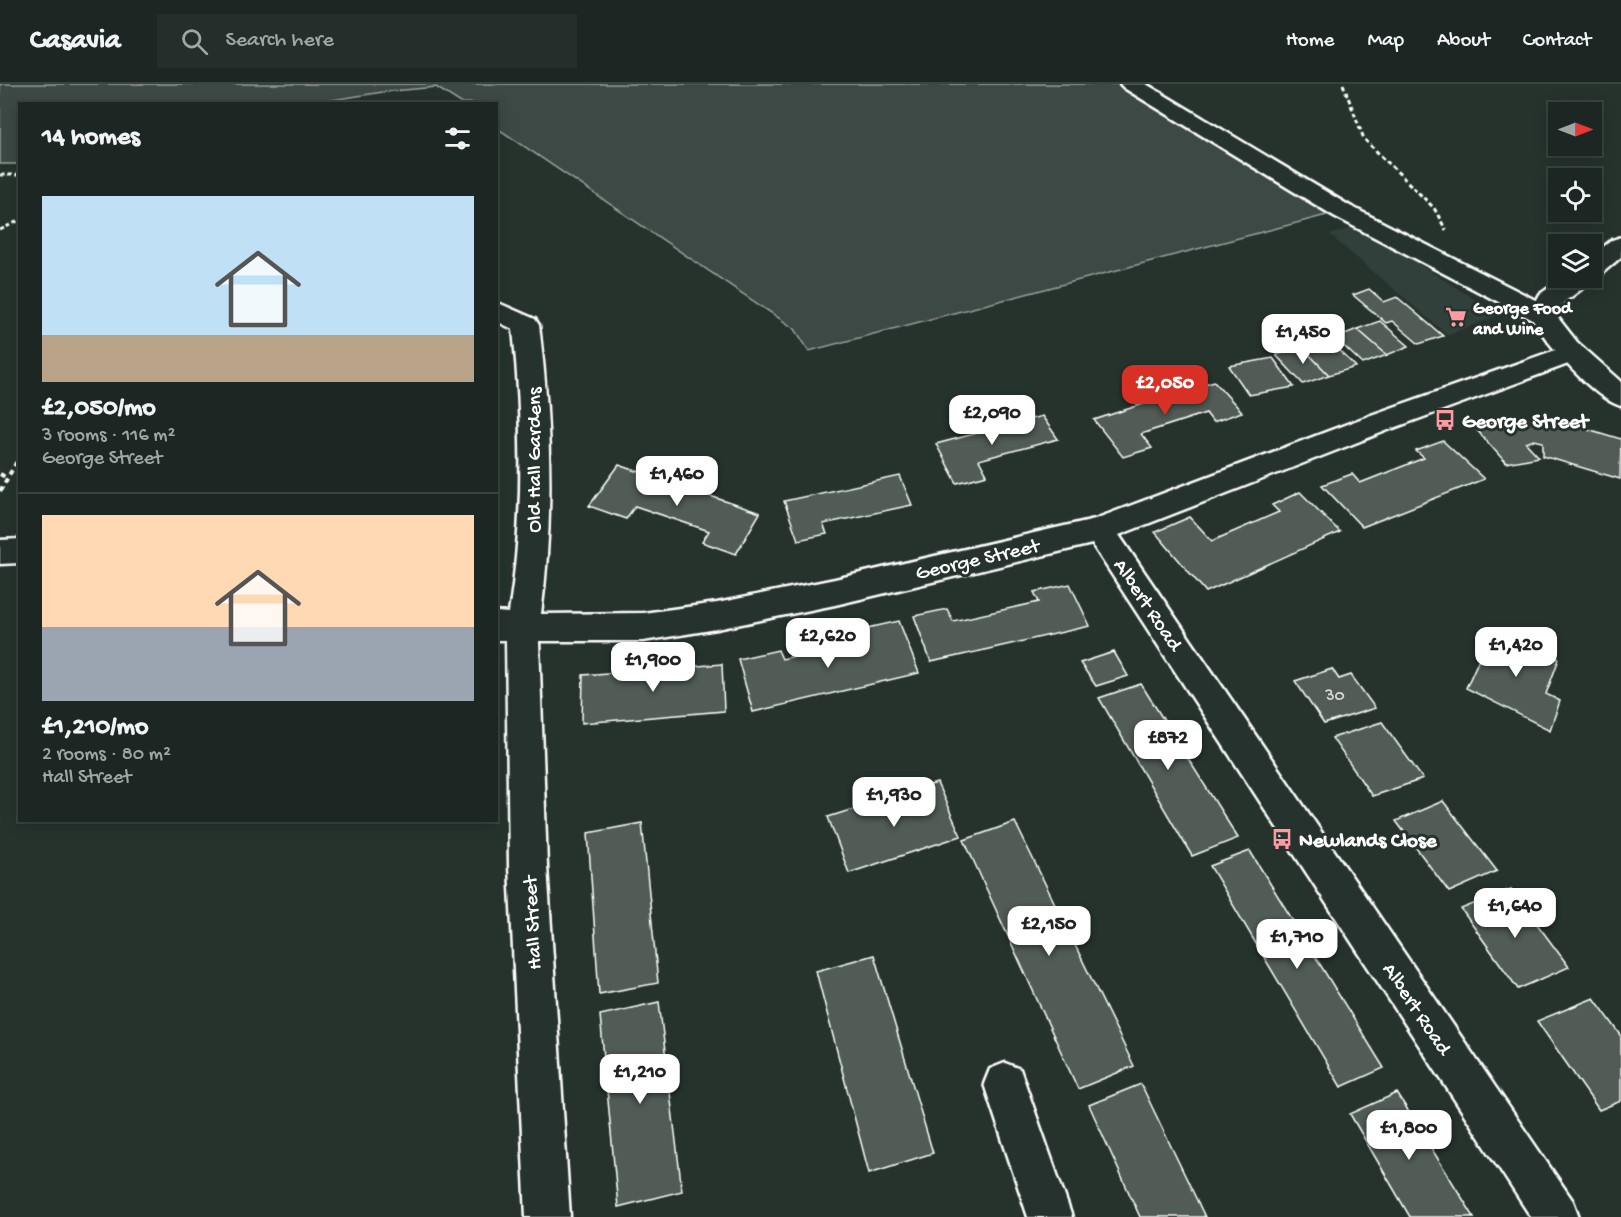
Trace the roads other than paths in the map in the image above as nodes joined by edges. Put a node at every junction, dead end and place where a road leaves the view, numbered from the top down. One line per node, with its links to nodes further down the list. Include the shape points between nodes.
1 (1131, 84): 6 (street, via 1342,211)
2 (1621, 245): 3 (street)
3 (1602, 260)
4 (1566, 288): 6 (street, via 1550,300)
5 (498, 311): 12 (street, Old Hall Gardens, via 526,325 533,381 533,555)
6 (1542, 314): 7 (street)
7 (1573, 353): 8 (street); 9 (street, George Street)
8 (1621, 396)
9 (1099, 530): 12 (street, George Street, via 717,616 643,627); 16 (street, Albert Road)
10 (18, 551): 11 (street)
11 (0, 552)
12 (509, 627): 14 (street, Hall Street, via 523,778)
13 (1005, 1084): 15 (street)
14 (548, 1217)
15 (1050, 1217)
16 (1557, 1217)

